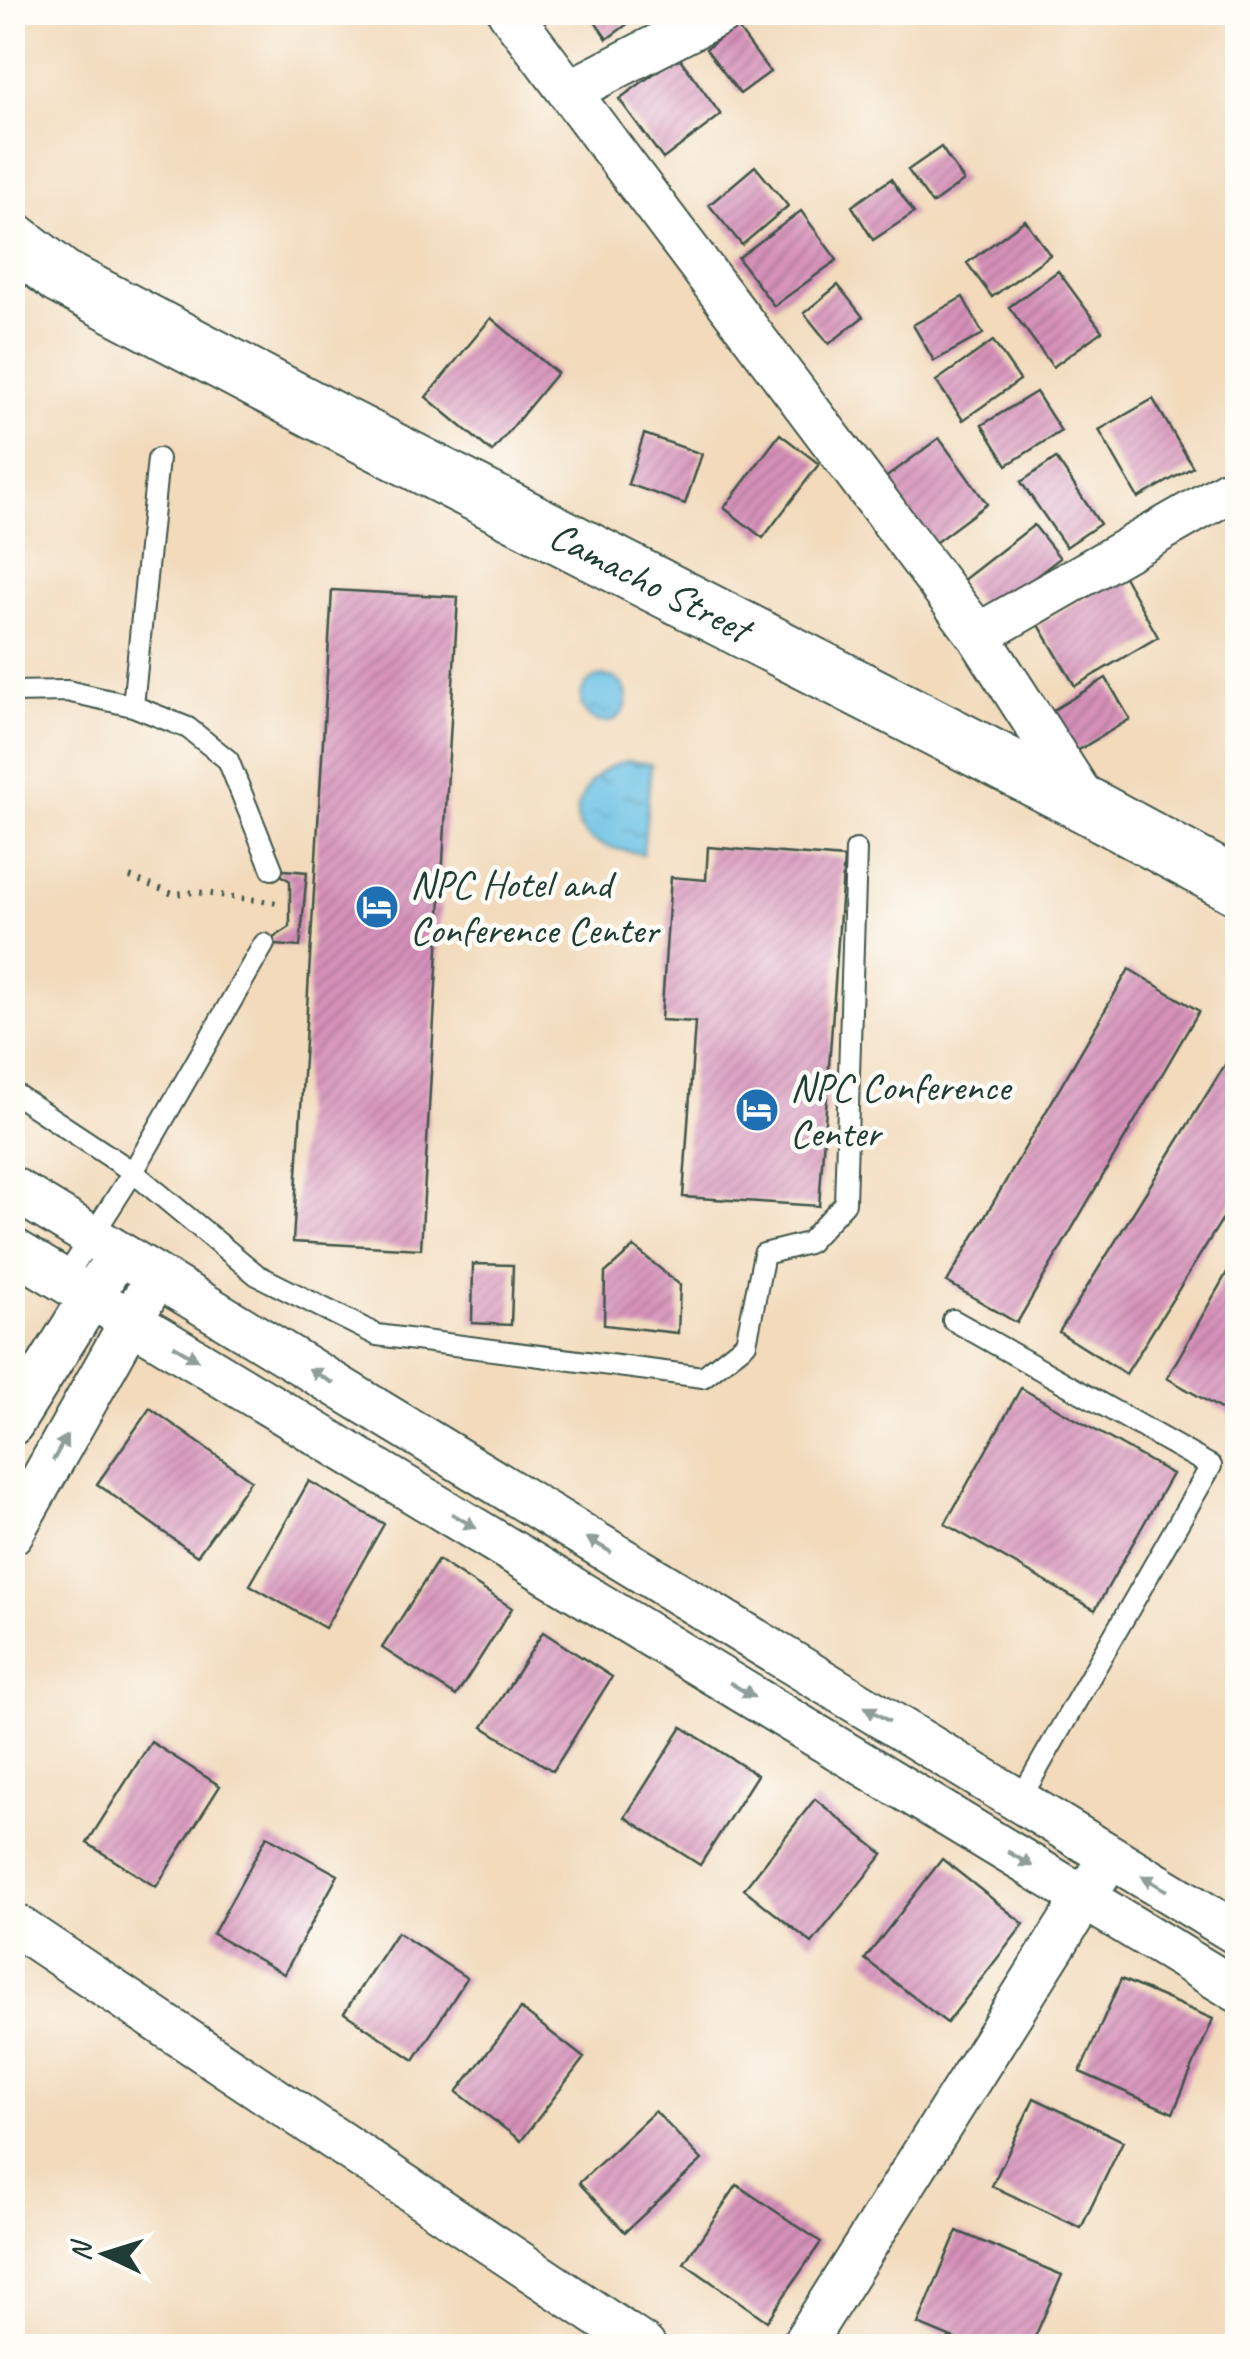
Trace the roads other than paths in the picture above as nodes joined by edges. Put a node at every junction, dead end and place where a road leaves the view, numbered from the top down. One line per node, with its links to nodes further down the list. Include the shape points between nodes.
1 (509, 12): 3 (street)
2 (723, 12): 3 (street)
3 (570, 92): 8 (street)
4 (12, 239): 5 (main road, Camacho Street)
5 (37, 275): 11 (main road, Camacho Street)
6 (158, 458): 10 (lane)
7 (1238, 486): 8 (street)
8 (978, 634): 11 (street)
9 (12, 692): 10 (lane, via 68,691)
10 (133, 706): 13 (lane, via 188,728 228,760)
11 (1088, 806): 14 (main road, Camacho Street)
12 (856, 850): 17 (lane, via 846,1203 808,1243 764,1254 746,1343 703,1377 377,1334 257,1275)
13 (272, 869)
14 (1238, 887)
15 (264, 944): 17 (lane)
16 (12, 1092): 17 (lane)
17 (133, 1172): 19 (lane)
18 (12, 1188): 19 (street)
19 (105, 1245): 21 (street); 22 (street)
20 (12, 1249): 22 (street)
21 (157, 1276): 23 (street); 27 (street, one-way to 21)
22 (78, 1288): 23 (street); 25 (street)
23 (132, 1320): 26 (street, one-way to 23); 29 (street, one-way to 29)
24 (952, 1320): 27 (lane, via 1211,1466)
25 (12, 1424)
26 (12, 1533)
27 (1019, 1801): 28 (street)
28 (1110, 1856): 29 (street); 31 (street, one-way to 28)
29 (1085, 1898): 32 (street); 34 (street)
30 (12, 1923): 33 (street)
31 (1238, 1934)
32 (1238, 1991)
33 (644, 2346)
34 (802, 2346)

